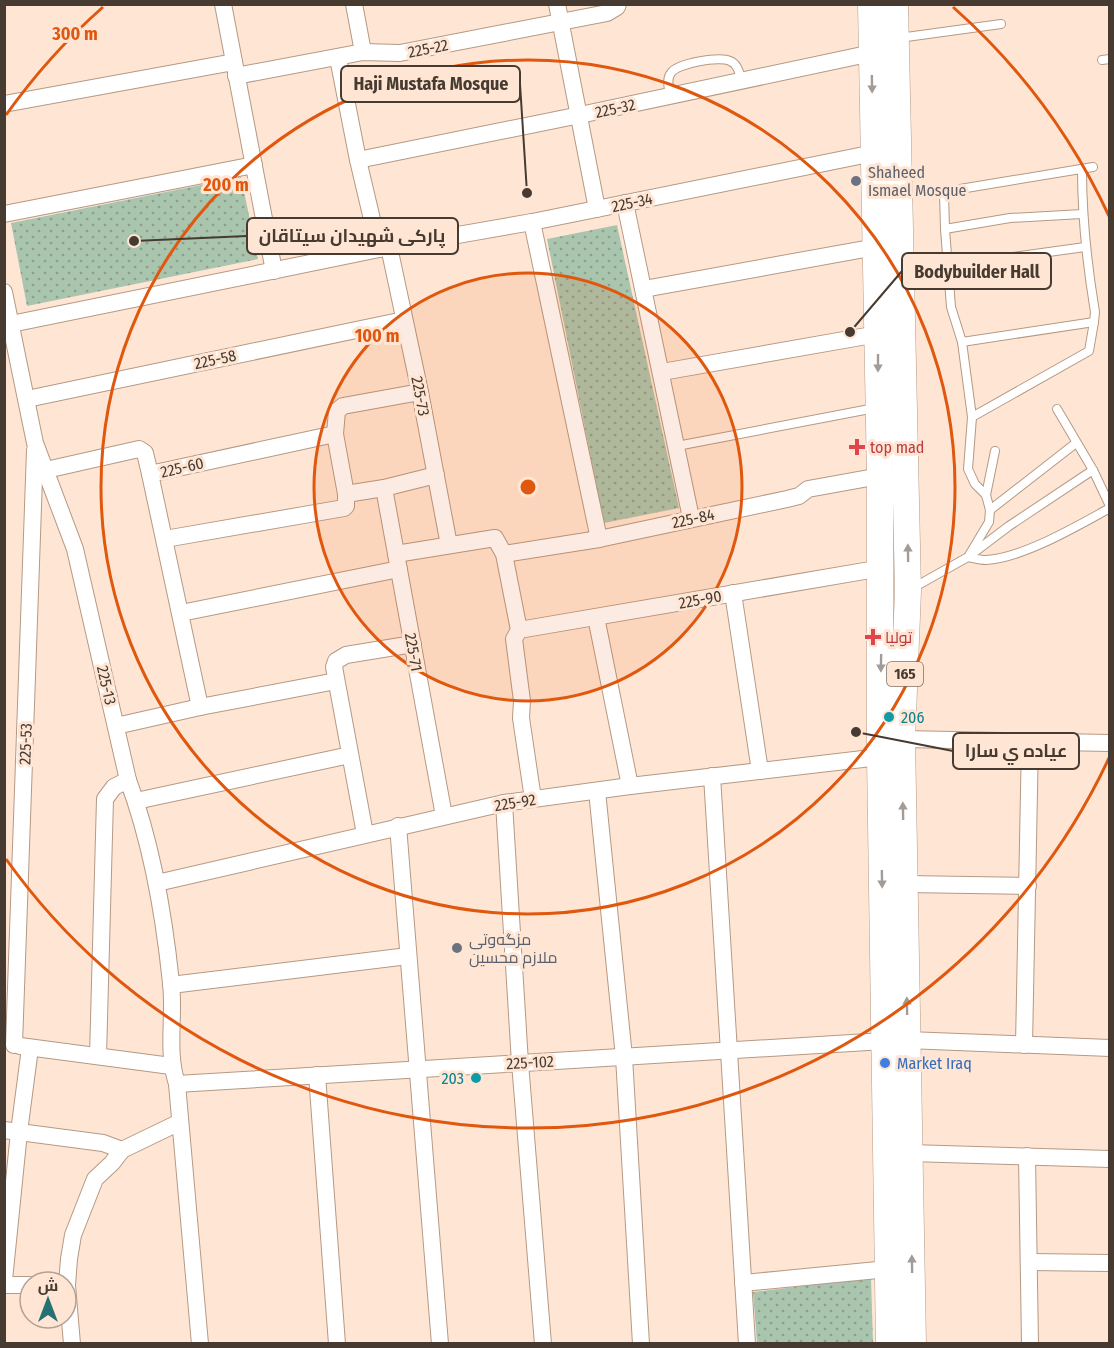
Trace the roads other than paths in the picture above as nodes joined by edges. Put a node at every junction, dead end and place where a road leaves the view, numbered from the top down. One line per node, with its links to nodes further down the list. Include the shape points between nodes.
1 (223, 4): 13 (street)
2 (354, 4): 10 (street)
3 (557, 4): 7 (street)
4 (871, 4): 11 (main road, 165)
5 (896, 4): 9 (main road, 165)
6 (618, 6): 7 (street, 225-22, via 607,14)
7 (562, 23): 10 (street, 225-22, via 400,54); 17 (street)
8 (1001, 24): 9 (lane)
9 (896, 38): 29 (main road, 165)
10 (363, 52): 12 (street, 225-22)
11 (872, 52): 14 (street, 225-32); 18 (main road, 165, one-way to 18)
12 (338, 57): 13 (street, 225-22); 19 (street, 225-73)
13 (235, 68): 16 (street, 225-22); 20 (street)
14 (741, 81): 15 (street, 225-32); 15 (lane, via 735,64 729,60 689,64 671,72)
15 (670, 96): 17 (street, 225-32)
16 (4, 104)
17 (580, 115): 19 (street, 225-32); 24 (street)
18 (874, 153): 23 (street, 225-34); 29 (main road, 165)
19 (358, 160): 31 (street, 225-73)
20 (254, 165): 25 (street); 33 (street)
21 (1094, 167): 22 (lane)
22 (1082, 169): 26 (lane); 28 (lane, via 944,193)
23 (625, 203): 24 (street, 225-34); 34 (street)
24 (597, 209): 27 (street, 225-34)
25 (4, 214)
26 (1082, 214): 28 (lane, via 1010,218); 30 (lane)
27 (532, 222): 31 (street, 225-34); 64 (street)
28 (945, 229): 32 (lane)
29 (883, 231): 34 (street); 39 (main road, 165); 70 (main road, 165, one-way to 29)
30 (1085, 247): 32 (lane); 37 (lane)
31 (384, 248): 33 (street, 225-34); 36 (street, 225-73)
32 (948, 266): 40 (lane, via 951,307)
33 (274, 271): 38 (street, 225-34)
34 (644, 289): 41 (street)
35 (4, 292): 38 (street, 225-13)
36 (404, 320): 42 (street, 225-73); 43 (street, 225-58)
37 (1094, 322): 40 (lane); 46 (lane, via 1089,351)
38 (10, 333): 43 (street, 225-13)
39 (878, 334): 41 (street); 44 (main road, 165, one-way to 44)
40 (962, 342): 46 (lane)
41 (662, 372): 50 (street)
42 (420, 392): 47 (street, via 343,406 337,411); 55 (street, 225-73)
43 (27, 399): 48 (street, 225-13)
44 (878, 407): 50 (lane); 56 (main road, 165)
45 (1057, 409): 49 (lane)
46 (972, 417): 59 (lane, via 968,469)
47 (335, 434): 54 (street, 225-60); 58 (street)
48 (35, 443): 52 (street, 225-13); 102 (street, 225-53)
49 (1076, 443): 53 (lane); 61 (lane)
50 (677, 446): 62 (street)
51 (995, 451): 59 (lane)
52 (46, 470): 54 (street, 225-60, via 139,449 146,453); 78 (street, 225-13, via 75,549)
53 (1093, 470): 60 (lane); 67 (lane)
54 (150, 474): 63 (street)
55 (435, 475): 57 (street); 65 (street, 225-73)
56 (880, 476): 62 (street, 225-84); 69 (main road, 165)
57 (384, 488): 58 (street); 68 (street, 225-71)
58 (346, 495): 63 (street, via 344,508)
59 (986, 495): 61 (lane)
60 (1110, 507): 67 (lane, via 1059,536 1028,548 986,560)
61 (990, 510): 67 (lane, via 989,522)
62 (691, 518): 64 (street, 225-84)
63 (165, 539): 72 (street)
64 (599, 539): 66 (street, 225-84)
65 (449, 545): 66 (street, 225-84, via 495,538); 68 (street, 225-84)
66 (501, 548): 74 (street)
67 (968, 557): 70 (lane)
68 (398, 562): 72 (street, 225-84); 75 (street, 225-71)
69 (882, 568): 71 (street, 225-90); 83 (main road, 165, one-way to 83)
70 (908, 591): 79 (main road, 165)
71 (733, 593): 73 (street, 225-90); 84 (street)
72 (181, 614): 77 (street)
73 (596, 617): 74 (street, 225-90); 87 (street)
74 (519, 630): 89 (street, via 514,639)
75 (413, 644): 76 (street, via 346,655 336,661); 92 (street, 225-71)
76 (335, 674): 77 (street); 82 (street)
77 (200, 707): 78 (street)
78 (116, 726): 86 (street, 225-13)
79 (902, 739): 80 (street); 96 (main road, 165, one-way to 79)
80 (1030, 741): 81 (street); 97 (street)
81 (1110, 743)
82 (350, 755): 90 (street); 94 (street)
83 (880, 757): 84 (street, 225-92); 100 (main road, 165, one-way to 100)
84 (760, 771): 85 (street, 225-92)
85 (712, 777): 87 (street, 225-92); 104 (street)
86 (128, 780): 90 (street, 225-13); 105 (street, via 114,787 105,799)
87 (630, 786): 88 (street, 225-92)
88 (597, 791): 89 (street, 225-92); 106 (street)
89 (533, 799): 91 (street, 225-92)
90 (136, 801): 95 (street, 225-13)
91 (504, 803): 92 (street, 225-92); 107 (street)
92 (444, 816): 93 (street, 225-92)
93 (398, 826): 94 (street, 225-92); 98 (street)
94 (365, 834): 95 (street, 225-92)
95 (157, 883): 99 (street, 225-13)
96 (905, 884): 97 (street); 100 (main road, 165, one-way to 96)
97 (1028, 886): 101 (street)
98 (408, 956): 99 (street); 109 (street)
99 (171, 985): 108 (street, 225-13)
100 (896, 1041): 101 (street, 225-102); 104 (street, 225-102); 115 (main road, 165); 124 (main road, 165)
101 (1024, 1044): 103 (street, 225-102)
102 (16, 1046): 105 (street); 113 (street, 225-53)
103 (1110, 1048)
104 (730, 1050): 106 (street, 225-102); 123 (street)
105 (98, 1056): 108 (street)
106 (624, 1057): 107 (street, 225-102); 129 (street)
107 (520, 1063): 109 (street, 225-102); 128 (street)
108 (171, 1066): 111 (street, 225-13)
109 (417, 1069): 110 (street, 225-102); 127 (street)
110 (317, 1075): 111 (street, 225-102); 126 (street)
111 (177, 1084): 112 (street, 225-13)
112 (180, 1122): 114 (street); 125 (street, 225-13)
113 (12, 1131): 114 (street, via 103,1143); 118 (street, 225-53)
114 (122, 1150): 121 (street, via 95,1179 73,1235)
115 (910, 1153): 116 (street); 124 (main road, 165, one-way to 115)
116 (1027, 1156): 117 (street); 119 (street)
117 (1110, 1159)
118 (8, 1212): 122 (street, 225-53)
119 (1029, 1262): 120 (street); 133 (street)
120 (1110, 1263)
121 (69, 1270)
122 (4, 1280)
123 (743, 1283): 124 (street); 130 (street)
124 (896, 1284): 131 (main road, 165); 132 (main road, 165)
125 (200, 1344)
126 (337, 1344)
127 (440, 1344)
128 (543, 1344)
129 (641, 1344)
130 (747, 1344)
131 (889, 1344)
132 (913, 1344)
133 (1030, 1344)

